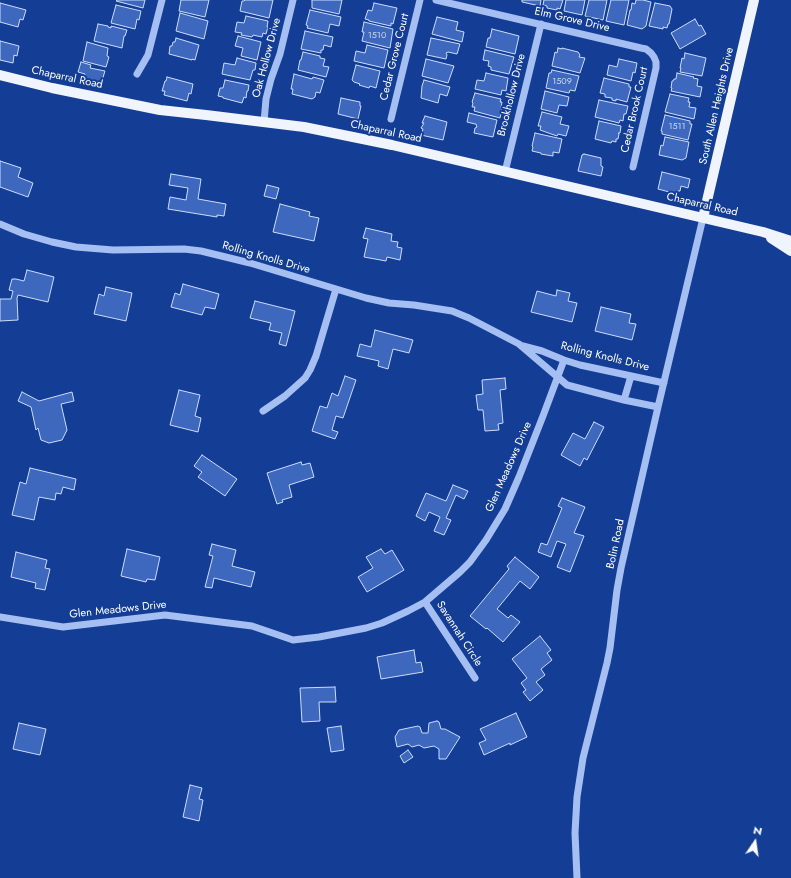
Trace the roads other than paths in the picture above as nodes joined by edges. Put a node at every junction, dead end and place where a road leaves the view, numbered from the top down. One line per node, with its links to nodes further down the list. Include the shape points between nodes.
1 (162, 0): 8 (street, via 148,55)
2 (293, 0): 11 (street, Oak Hollow Drive, via 266,99)
3 (420, 0): 10 (street, Cedar Grove Court)
4 (436, 0): 6 (street, Elm Grove Drive)
5 (754, 0): 14 (main road, South Allen Heights Drive)
6 (541, 24): 7 (street, Elm Grove Drive, via 646,49); 13 (street, Brookhollow Drive)
7 (654, 57): 12 (street, Cedar Brook Court, via 656,68)
8 (137, 74)
9 (0, 75): 11 (main road, Chaparral Road, via 160,110)
10 (391, 119)
11 (264, 122): 13 (main road, Chaparral Road, via 304,127 392,145)
12 (633, 167)
13 (505, 172): 14 (main road, Chaparral Road)
14 (703, 218): 16 (main road, Chaparral Road); 24 (street, Bolin Road)
15 (0, 224): 19 (street, Rolling Knolls Drive, via 24,234 76,247 200,251)
16 (763, 232): 17 (main road, Chaparral Road); 18 (main road, Chaparral Road)
17 (791, 240)
18 (791, 251)
19 (336, 289): 20 (street, Rolling Knolls Drive, via 389,303 452,311); 27 (street, via 310,370 286,396)
20 (519, 344): 21 (street, Rolling Knolls Drive); 23 (street, Rolling Knolls Drive)
21 (564, 360): 22 (street, Rolling Knolls Drive); 23 (street, Glen Meadows Drive)
22 (630, 376): 24 (street, Rolling Knolls Drive); 25 (street)
23 (558, 378): 25 (street, Rolling Knolls Drive, via 567,385); 28 (street, Glen Meadows Drive, via 519,477 493,530 470,562)
24 (664, 383): 26 (street, Bolin Road)
25 (624, 400): 26 (street, Rolling Knolls Drive)
26 (658, 407): 31 (street, Bolin Road, via 621,568 610,648 580,779 576,821)
27 (263, 411)
28 (425, 602): 29 (street, Glen Meadows Drive, via 366,628 292,640 252,626 165,615 63,627); 30 (street, Savannah Circle)
29 (0, 617)
30 (475, 678)
31 (577, 878)

